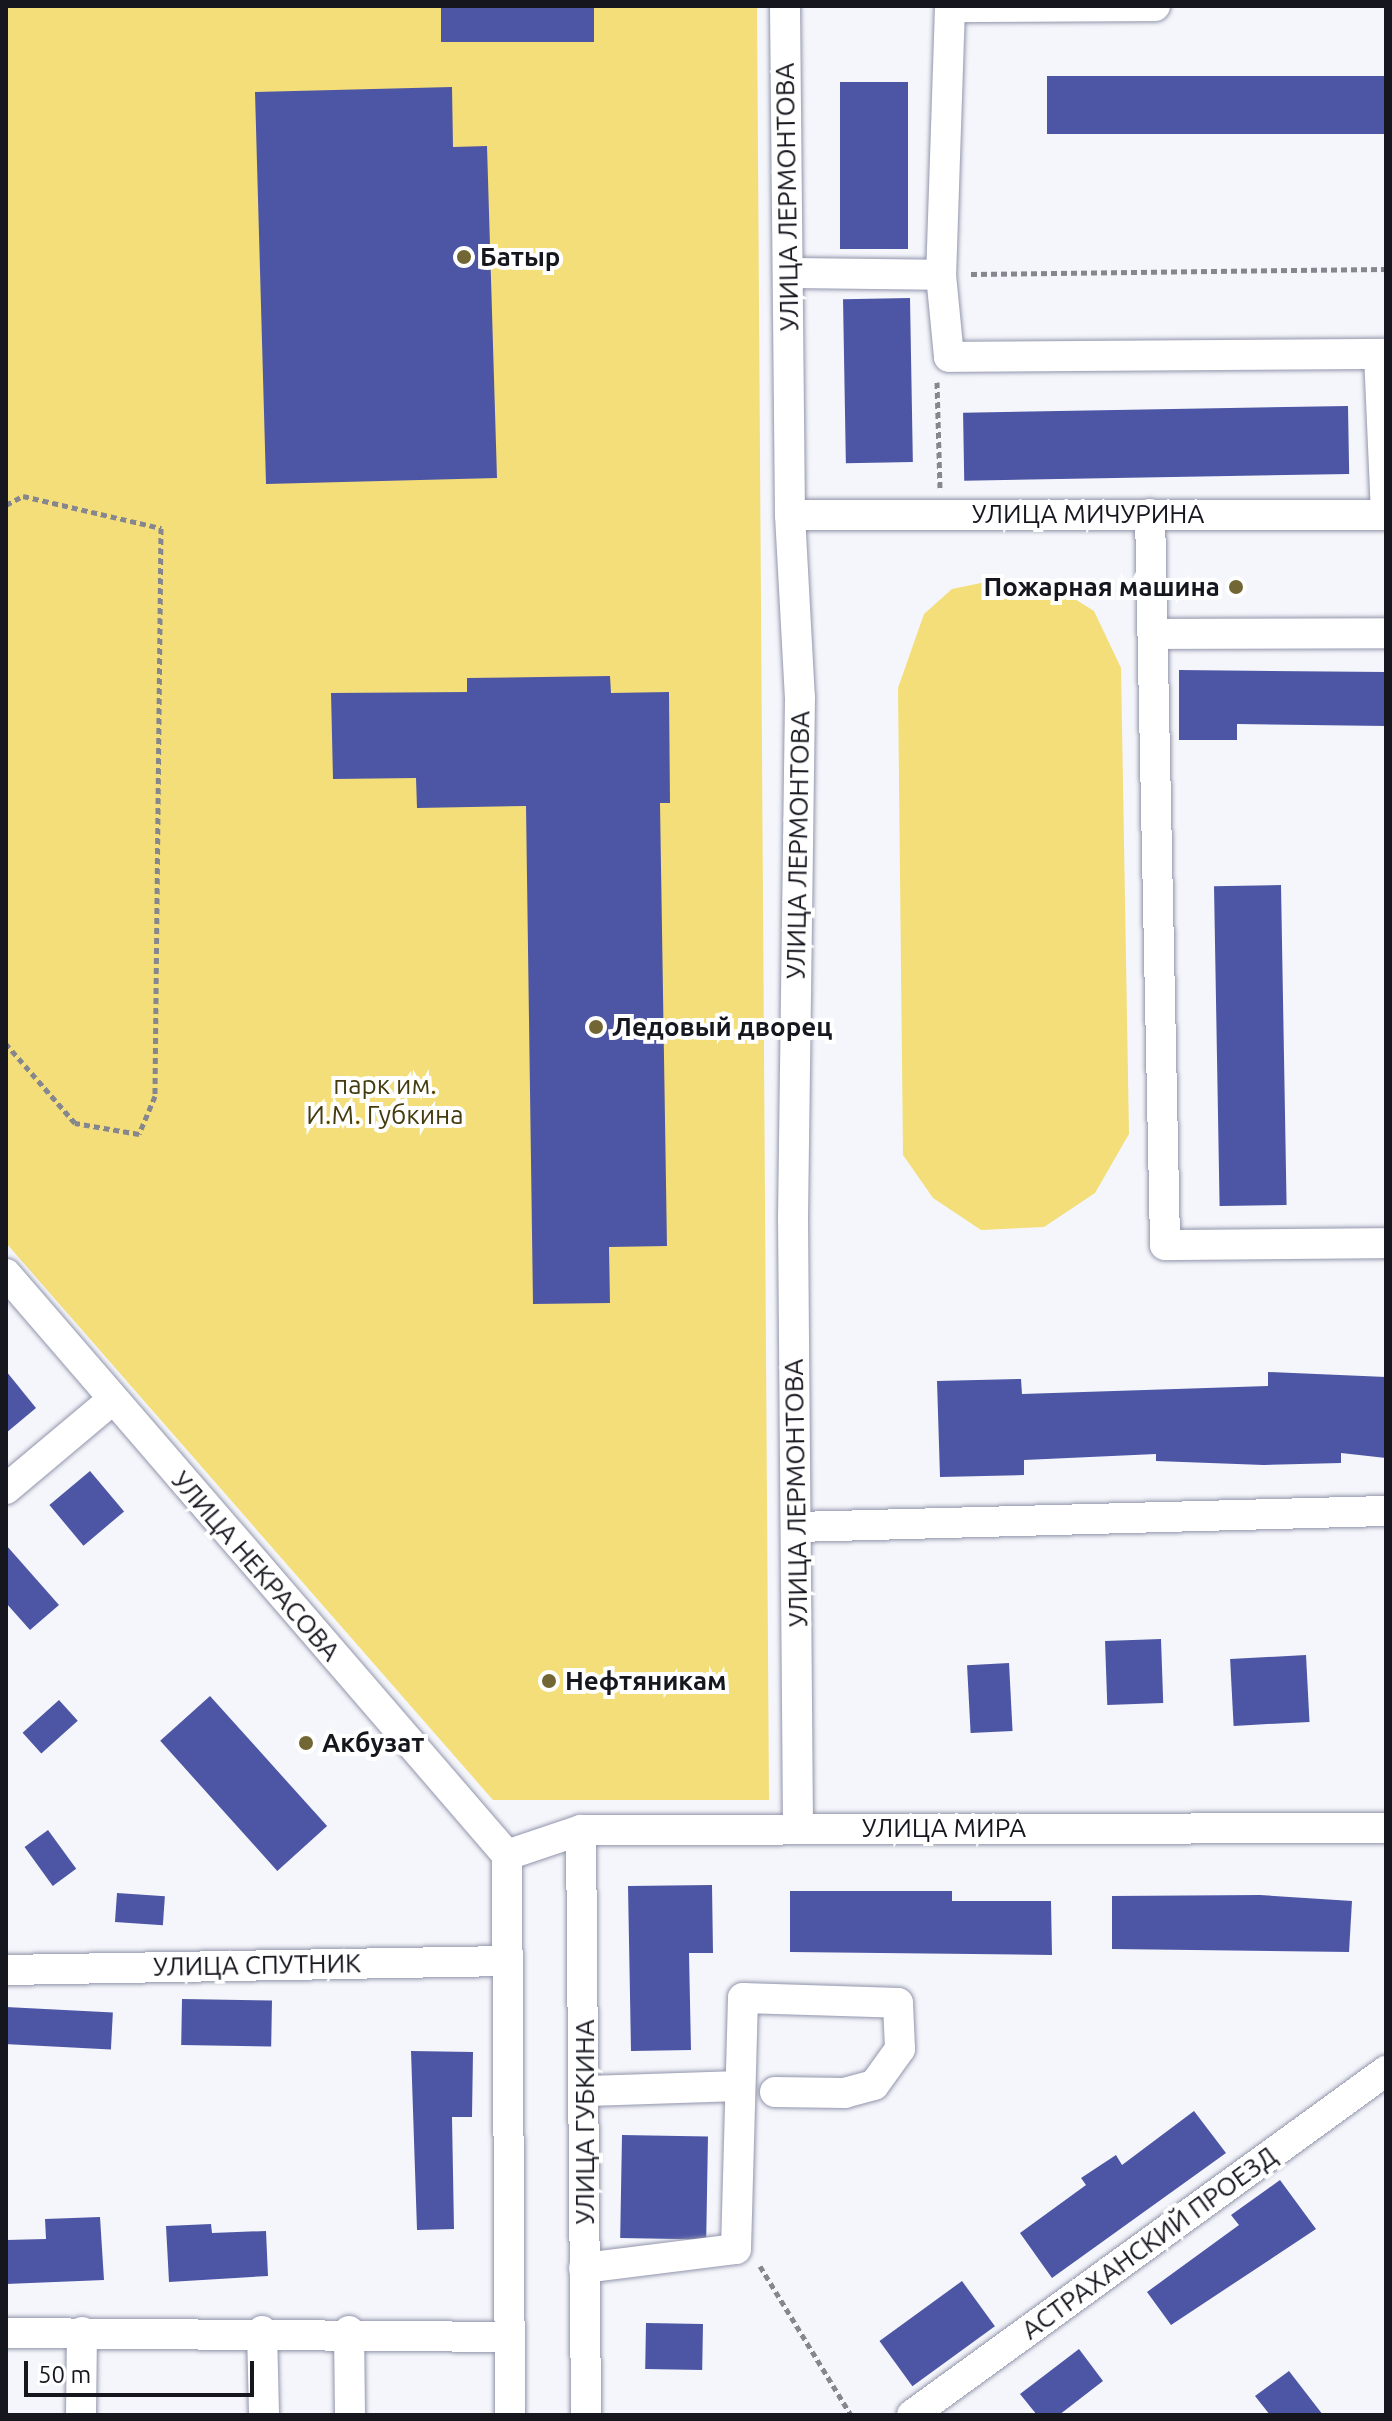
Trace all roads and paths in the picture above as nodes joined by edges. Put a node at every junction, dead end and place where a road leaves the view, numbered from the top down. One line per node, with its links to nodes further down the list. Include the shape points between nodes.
1 (785, 6): 4 (street, УЛИЦА ЛЕРМОНТОВА)
2 (1155, 6): 5 (street, via 950,7)
3 (1386, 269): 5 (path)
4 (788, 273): 5 (street); 12 (street, УЛИЦА ЛЕРМОНТОВА)
5 (941, 275): 7 (street)
6 (1382, 354): 7 (street); 11 (street)
7 (949, 357): 9 (path, via 936,377)
8 (6, 505): 15 (path, via 23,496 161,528 155,1096 139,1134 75,1123)
9 (941, 513): 10 (street, УЛИЦА МИЧУРИНА); 12 (street, УЛИЦА МИЧУРИНА)
10 (1150, 514): 11 (street, УЛИЦА МИЧУРИНА); 14 (street)
11 (1386, 514)
12 (790, 515): 21 (street, УЛИЦА ЛЕРМОНТОВА, via 800,697)
13 (1386, 633): 14 (street)
14 (1153, 634): 16 (street, via 1165,1245)
15 (6, 1044)
16 (1386, 1243)
17 (6, 1274): 18 (street, УЛИЦА НЕКРАСОВА)
18 (112, 1400): 19 (street); 25 (street, УЛИЦА НЕКРАСОВА)
19 (6, 1489)
20 (1386, 1511): 21 (street)
21 (797, 1527): 22 (street, УЛИЦА ЛЕРМОНТОВА)
22 (798, 1828): 23 (street, УЛИЦА МИРА); 24 (street, УЛИЦА МИРА)
23 (1386, 1828)
24 (581, 1830): 25 (street, УЛИЦА МИРА); 30 (street, УЛИЦА ГУБКИНА)
25 (507, 1855): 26 (street)
26 (508, 1961): 27 (street, УЛИЦА СПУТНИК); 38 (street)
27 (6, 1970)
28 (1386, 2071): 45 (street, АСТРАХАНСКИЙ ПРОЕЗД)
29 (740, 2086): 30 (street); 31 (street, via 743,1998 898,2003 900,2049 874,2085 845,2093); 32 (street)
30 (588, 2091): 33 (street, УЛИЦА ГУБКИНА)
31 (775, 2092)
32 (736, 2249): 33 (street); 44 (path, via 764,2268)
33 (584, 2268): 43 (street, УЛИЦА ГУБКИНА)
34 (262, 2331): 35 (street); 36 (street); 40 (street)
35 (349, 2331): 38 (street); 41 (street)
36 (82, 2332): 37 (street); 39 (street)
37 (6, 2333)
38 (510, 2337): 42 (street)
39 (81, 2415)
40 (264, 2415)
41 (350, 2415)
42 (510, 2415)
43 (586, 2415)
44 (851, 2415)
45 (912, 2415)

